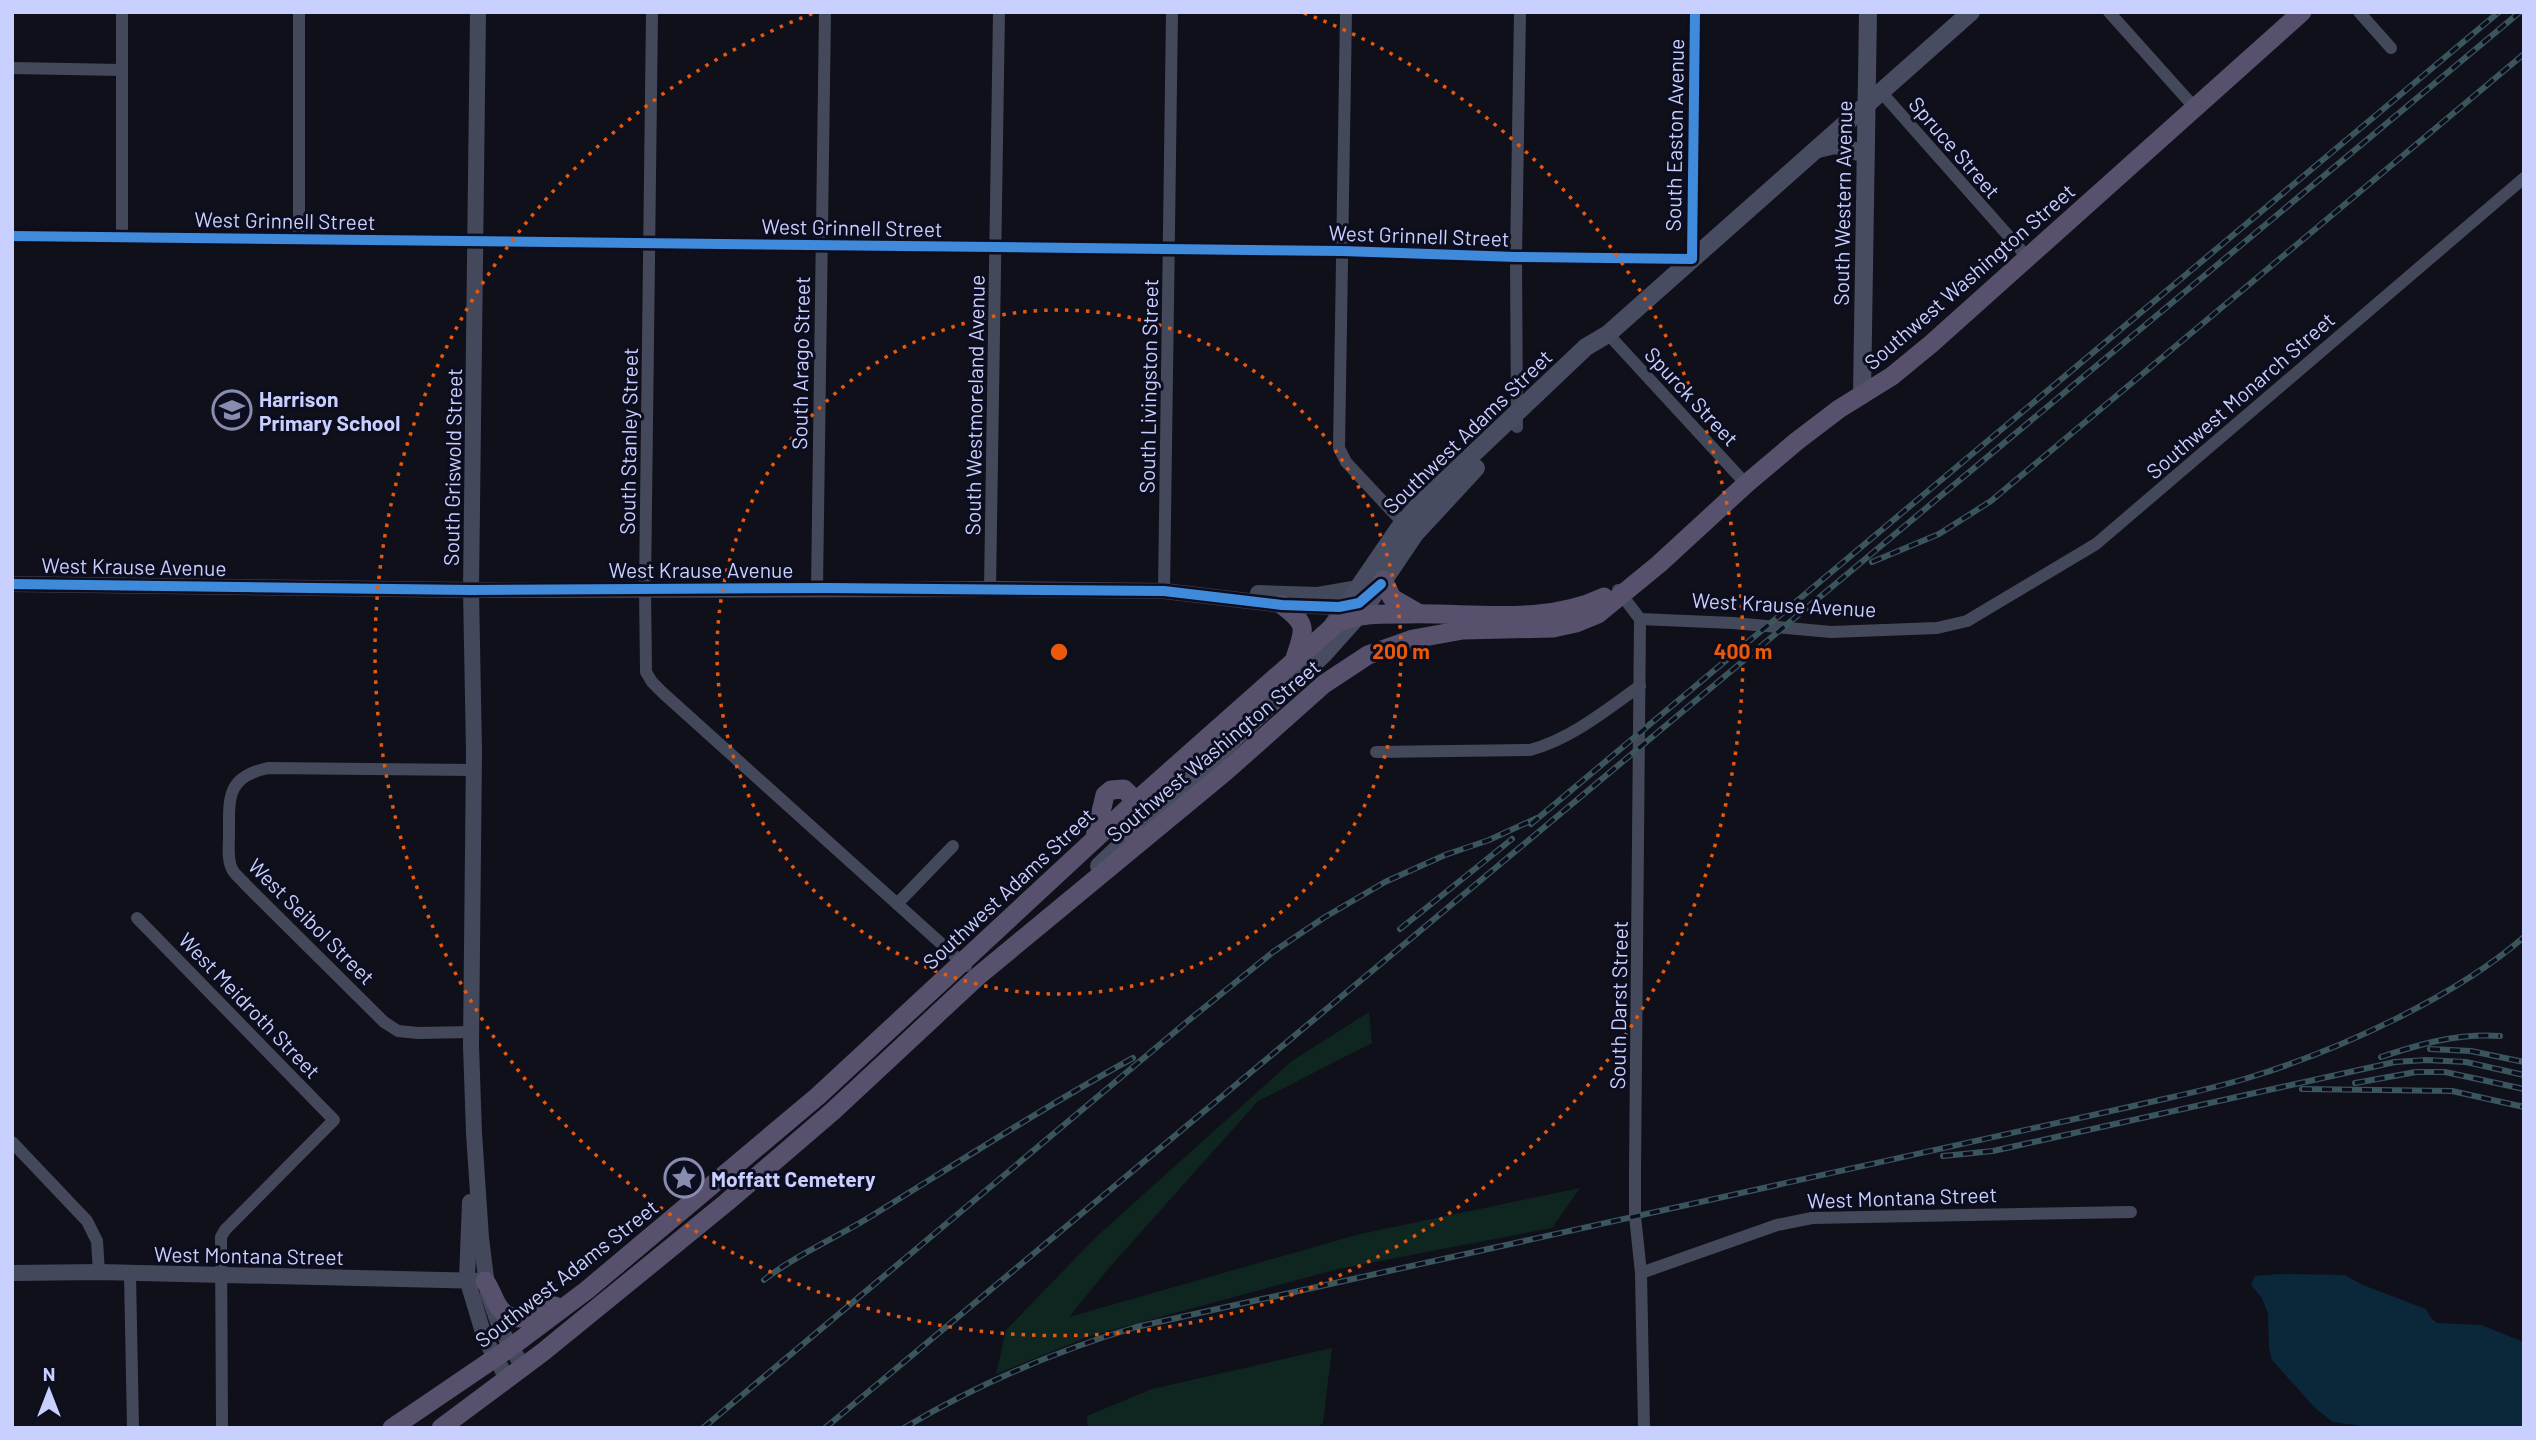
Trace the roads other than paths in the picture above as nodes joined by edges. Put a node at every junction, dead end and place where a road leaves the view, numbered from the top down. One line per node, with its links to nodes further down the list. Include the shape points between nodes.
1 (122, 12): 18 (street)
2 (299, 12): 27 (street)
3 (478, 12): 28 (street, South Griswold Street)
4 (652, 12): 29 (street, South Stanley Street)
5 (825, 12): 30 (street, South Arago Street)
6 (999, 12): 31 (street, South Westmoreland Avenue)
7 (1172, 12): 32 (street, South Livingston Street)
8 (1346, 12): 33 (street)
9 (1520, 12): 34 (street)
10 (1695, 12): 36 (street, South Easton Avenue)
11 (1868, 12): 20 (main road, South Western Avenue)
12 (1971, 12): 19 (main road, Southwest Adams Street)
13 (2109, 12): 21 (street)
14 (2302, 12): 21 (main road, Southwest Washington Street)
15 (2360, 12): 16 (street)
16 (2391, 48)
17 (12, 68): 18 (street)
18 (122, 70): 26 (street)
19 (1882, 93): 20 (main road, Southwest Adams Street); 35 (street, Spruce Street)
20 (1865, 108): 22 (main road, Southwest Adams Street); 23 (main road, South Western Avenue)
21 (2194, 108): 35 (main road, Southwest Washington Street)
22 (1818, 149): 23 (main road, via 1835,145); 36 (main road, Southwest Adams Street)
23 (1865, 154): 38 (main road, South Western Avenue)
24 (2524, 178): 55 (street, Southwest Monarch Street, via 2096,544)
25 (12, 236): 26 (street, West Grinnell Street)
26 (122, 237): 27 (street, West Grinnell Street)
27 (299, 240): 28 (street, West Grinnell Street)
28 (476, 243): 29 (street, West Grinnell Street); 48 (street, South Griswold Street)
29 (649, 244): 30 (street, West Grinnell Street); 44 (street, South Stanley Street)
30 (821, 246): 31 (street, West Grinnell Street); 45 (street, South Arago Street)
31 (996, 247): 32 (street, West Grinnell Street); 47 (street, South Westmoreland Avenue)
32 (1169, 250): 33 (street, West Grinnell Street); 49 (street, South Livingston Street)
33 (1342, 251): 34 (street, West Grinnell Street); 41 (street, via 1339,452)
34 (1516, 257): 36 (street, West Grinnell Street); 39 (street)
35 (2028, 257): 38 (main road, Southwest Washington Street, via 1937,340)
36 (1692, 259): 37 (main road, Southwest Adams Street)
37 (1608, 334): 39 (main road, Southwest Adams Street, via 1594,355); 40 (street, Spurck Street)
38 (1862, 395): 40 (main road, Southwest Washington Street, via 1818,424)
39 (1517, 420): 41 (main road, Southwest Adams Street); 42 (main road, Southwest Adams Street, via 1415,534)
40 (1746, 484): 50 (main road, Southwest Washington Street, via 1659,564)
41 (1403, 523): 46 (main road, Southwest Adams Street)
42 (1382, 582): 52 (main road, Southwest Adams Street); 53 (main road, via 1392,598)
43 (12, 584): 48 (street, West Krause Avenue)
44 (645, 588): 45 (street, West Krause Avenue); 48 (street, West Krause Avenue); 64 (street, South Stanley Street, via 646,668 652,682)
45 (817, 588): 47 (street, West Krause Avenue)
46 (1358, 588): 49 (street, via 1318,594); 52 (main road, Southwest Adams Street)
47 (990, 589): 49 (street, West Krause Avenue)
48 (471, 590): 60 (street, South Griswold Street)
49 (1164, 592): 51 (street, West Krause Avenue)
50 (1620, 592): 53 (main road, Southwest Washington Street, via 1552,614); 54 (street); 66 (main road, Southwest Washington Street, via 1598,614 1564,626 1442,633 1361,659 1315,690 1225,772)
51 (1282, 605): 52 (street, West Krause Avenue); 57 (main road, via 1303,625)
52 (1352, 612): 53 (main road, Southwest Washington Street); 56 (main road, Southwest Washington Street); 62 (main road, Southwest Adams Street, via 1296,683)
53 (1419, 613)
54 (1640, 619): 55 (street, West Krause Avenue, via 1831,632 1937,628); 58 (street, South Darst Street)
55 (1967, 621)
56 (1330, 629): 57 (main road, Southwest Adams Street)
57 (1294, 662): 61 (main road, Southwest Adams Street)
58 (1640, 686): 59 (street, via 1569,734 1531,750); 74 (street, South Darst Street, via 1634,1171)
59 (1376, 752)
60 (474, 770): 69 (street, South Griswold Street); 69 (street, West Seibol Street, via 251,771 235,785 229,799 228,849 232,869 246,885 384,1022 398,1031)
61 (1136, 800): 62 (main road); 67 (main road, Southwest Adams Street)
62 (1132, 834): 66 (main road, Southwest Adams Street)
63 (953, 846): 64 (street)
64 (897, 904): 67 (street, South Stanley Street)
65 (137, 918): 76 (street, West Meidroth Street, via 334,1120 225,1230)
66 (1041, 924): 68 (main road, Southwest Adams Street)
67 (962, 962): 68 (street, South Stanley Street); 77 (main road, Southwest Adams Street, via 818,1096)
68 (977, 977): 80 (main road, Southwest Adams Street, via 798,1142)
69 (471, 1032): 78 (street, South Griswold Street)
70 (12, 1142): 72 (street, via 87,1220 97,1241)
71 (2131, 1212): 74 (street, West Montana Street, via 1812,1218 1777,1225)
72 (99, 1272): 73 (street, West Montana Street); 75 (street, West Montana Street)
73 (12, 1273)
74 (1641, 1273): 85 (street, South Darst Street)
75 (130, 1274): 76 (street, West Montana Street); 81 (street)
76 (221, 1276): 78 (street, West Montana Street); 82 (street)
77 (604, 1276): 78 (main road, via 551,1308 522,1318 502,1311); 79 (main road, Southwest Adams Street)
78 (476, 1280): 79 (street, South Griswold Street, via 494,1316)
79 (503, 1352): 80 (street, South Griswold Street); 83 (main road, Southwest Adams Street)
80 (515, 1372): 84 (main road, Southwest Adams Street)
81 (133, 1428)
82 (222, 1428)
83 (392, 1428)
84 (441, 1428)
85 (1644, 1428)

